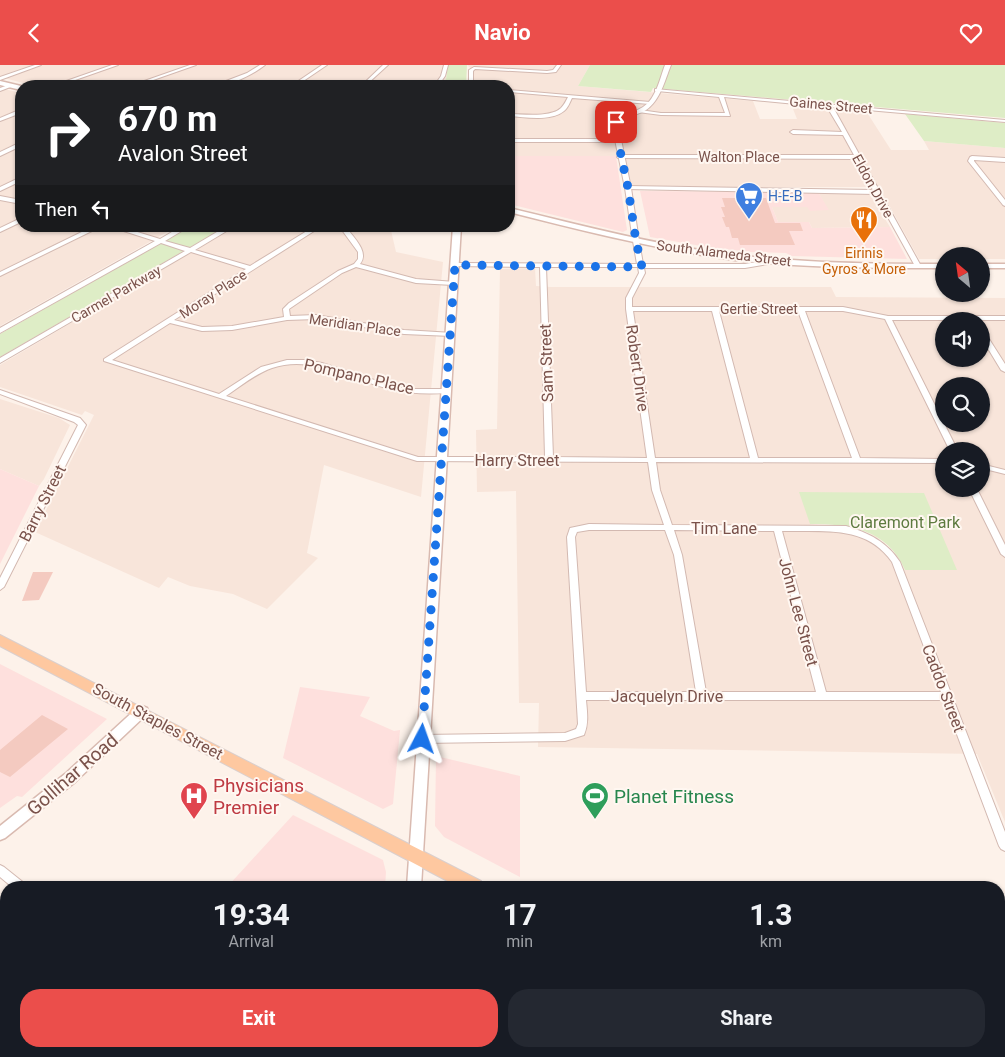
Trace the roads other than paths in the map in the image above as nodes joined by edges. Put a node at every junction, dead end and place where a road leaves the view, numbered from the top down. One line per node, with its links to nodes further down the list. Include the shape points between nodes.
1 (39, 65): 18 (street)
2 (116, 65): 11 (street)
3 (194, 65): 12 (street)
4 (263, 65): 13 (street)
5 (325, 65): 14 (street)
6 (386, 65): 15 (street)
7 (446, 65): 16 (street)
8 (559, 65): 10 (street, via 551,72)
9 (668, 65): 23 (street)
10 (496, 66): 17 (street, via 474,68)
11 (72, 80)
12 (150, 80)
13 (232, 80)
14 (302, 80)
15 (370, 80)
16 (440, 80)
17 (471, 80)
18 (0, 81): 19 (main road)
19 (11, 85): 20 (main road); 21 (street)
20 (15, 86)
21 (0, 90)
22 (515, 91): 24 (street)
23 (657, 91): 25 (street, Gaines Street); 26 (street)
24 (571, 96): 26 (street); 30 (street, via 559,112)
25 (722, 96): 27 (street, Gaines Street); 28 (street, via 728,115)
26 (650, 103): 28 (street)
27 (829, 105): 32 (street, Gaines Street); 34 (street, Eldon Drive)
28 (640, 111): 36 (street, via 616,122)
29 (15, 114): 31 (street)
30 (515, 115)
31 (0, 120)
32 (1005, 121)
33 (793, 132): 34 (street)
34 (845, 134): 40 (street, Eldon Drive)
35 (515, 141): 36 (street)
36 (618, 141): 39 (street)
37 (15, 147): 38 (street)
38 (0, 154)
39 (620, 157): 40 (street, Walton Place); 43 (street)
40 (857, 157): 45 (street, Eldon Drive)
41 (1005, 160): 48 (street, via 979,157 971,161)
42 (15, 182): 44 (street)
43 (628, 188): 45 (street); 59 (street)
44 (0, 189)
45 (876, 192): 66 (street, Eldon Drive)
46 (0, 197): 47 (street)
47 (15, 201)
48 (1005, 204)
49 (515, 211): 59 (main road, South Alameda Street)
50 (15, 223): 51 (street)
51 (0, 230)
52 (87, 232): 72 (street)
53 (129, 232): 60 (street)
54 (176, 232): 60 (street, Carmel Parkway)
55 (222, 232): 61 (street, Carmel Parkway)
56 (310, 232): 71 (street, Moray Place)
57 (346, 232): 63 (street, via 361,252)
58 (457, 232): 64 (main road)
59 (636, 241): 62 (main road, South Alameda Street, via 706,254); 70 (street)
60 (159, 242): 61 (street); 83 (street, Carmel Parkway)
61 (192, 251): 71 (street); 87 (street, Carmel Parkway)
62 (774, 261): 66 (main road, South Alameda Street); 70 (street, via 745,266)
63 (356, 265): 73 (street, via 408,281 432,285); 77 (street, via 291,304 286,309)
64 (455, 265): 65 (street); 73 (main road)
65 (543, 266): 70 (street); 94 (street, Sam Street)
66 (918, 266): 67 (main road, South Alameda Street)
67 (935, 266)
68 (990, 266): 69 (main road)
69 (1004, 266)
70 (642, 267): 74 (street, Robert Drive, via 639,282 628,298)
71 (252, 269): 82 (street, Moray Place)
72 (0, 274)
73 (453, 283): 84 (main road)
74 (629, 309): 75 (street, Gertie Street); 95 (street, Robert Drive)
75 (715, 309): 76 (street, Gertie Street); 96 (street)
76 (801, 309): 78 (street, Gertie Street, via 843,309); 97 (street)
77 (287, 318): 82 (street, Meridian Place, via 232,328 202,329); 84 (street, Meridian Place, via 316,317 404,332)
78 (888, 318): 80 (street, Gertie Street); 92 (street)
79 (1005, 318): 81 (street, Gertie Street)
80 (935, 319)
81 (990, 319)
82 (171, 321): 86 (street, Moray Place)
83 (0, 331)
84 (451, 334): 89 (main road)
85 (990, 346): 88 (street)
86 (106, 360): 91 (street, Harry Street)
87 (0, 361)
88 (1005, 370)
89 (447, 391): 91 (street, Pompano Place, via 408,391 321,365 295,361 271,366); 93 (main road)
90 (0, 392): 106 (street, Barry Street, via 77,420 82,425)
91 (220, 396): 93 (street, Harry Street, via 417,459)
92 (950, 442)
93 (442, 460): 94 (street, Harry Street); 113 (main road)
94 (549, 460): 95 (street, Harry Street)
95 (651, 461): 96 (street, Harry Street); 102 (street, Robert Drive)
96 (755, 461): 97 (street, Harry Street)
97 (857, 461): 98 (street, Harry Street)
98 (935, 461)
99 (990, 468): 100 (street)
100 (1005, 472)
101 (977, 497): 105 (street)
102 (667, 528): 103 (street, Tim Lane); 108 (street, Tim Lane, via 589,527 573,530); 109 (street, Robert Drive, via 678,555)
103 (777, 528): 104 (street, Tim Lane, via 846,529); 110 (street, John Lee Street)
104 (873, 539): 111 (street, Caddo Street, via 888,550 896,562)
105 (1005, 553)
106 (0, 587)
107 (0, 640): 112 (main road, South Staples Street)
108 (582, 696): 109 (street, Jacquelyn Drive); 113 (street, via 583,724 580,732 565,737)
109 (702, 696): 110 (street, Jacquelyn Drive)
110 (822, 696): 111 (street, Jacquelyn Drive)
111 (946, 696): 115 (street, Caddo Street)
112 (142, 711): 114 (main road, Gollihar Road, via 70,778); 116 (main road, South Staples Street)
113 (422, 739): 116 (main road)
114 (0, 834)
115 (1005, 845)
116 (415, 858): 119 (main road); 120 (main road, South Staples Street)
117 (0, 871): 118 (street)
118 (12, 881)
119 (414, 881)
120 (455, 881)

